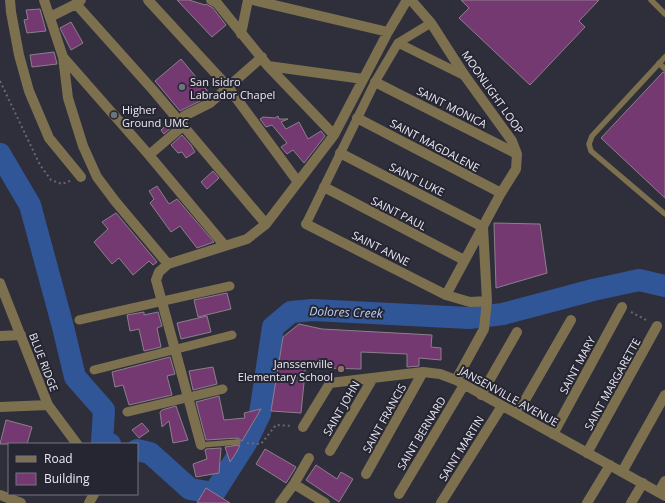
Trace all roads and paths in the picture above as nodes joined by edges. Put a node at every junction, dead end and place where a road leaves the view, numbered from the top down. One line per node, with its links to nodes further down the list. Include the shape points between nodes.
1 (10, 0): 34 (street, via 19,55 32,97 49,138)
2 (44, 0): 12 (street)
3 (148, 0): 26 (street)
4 (248, 0): 15 (street)
5 (253, 0): 14 (street)
6 (407, 0): 14 (street)
7 (411, 0): 13 (street, MOONLIGHT LOOP)
8 (651, 0): 11 (lane)
9 (216, 1): 15 (street)
10 (79, 2): 12 (street); 29 (street)
11 (665, 14)
12 (50, 17): 17 (street)
13 (431, 23): 16 (street); 22 (street, MOONLIGHT LOOP)
14 (388, 32): 23 (street)
15 (241, 34): 19 (street)
16 (398, 43): 22 (street); 25 (street)
17 (63, 57): 33 (street); 44 (street, via 68,98 83,146 97,177)
18 (665, 57): 20 (lane)
19 (265, 61): 23 (street); 26 (street); 30 (street)
20 (659, 63): 21 (lane); 38 (lane, via 592,136 589,144 591,151)
21 (665, 68)
22 (466, 76): 32 (street, MOONLIGHT LOOP, via 512,141)
23 (363, 79): 30 (street)
24 (0, 81): 34 (path, via 40,166 51,180 62,184)
25 (375, 82): 28 (street); 32 (street, SAINT MONICA)
26 (228, 87): 27 (street, via 210,103); 35 (street)
27 (184, 116)
28 (358, 118): 31 (street); 37 (street, SAINT MAGDALENE)
29 (183, 126): 33 (street); 39 (street)
30 (334, 135): 35 (street)
31 (340, 153): 36 (street); 41 (street, SAINT LUKE)
32 (517, 154): 37 (street, via 516,169)
33 (149, 155): 42 (street)
34 (81, 177)
35 (298, 182): 39 (street)
36 (324, 187): 40 (street); 43 (street, SAINT PAUL)
37 (501, 193): 41 (street)
38 (665, 214)
39 (266, 224): 42 (street, via 247,239)
40 (306, 224): 47 (street, SAINT ANNE)
41 (483, 227): 43 (street); 49 (street)
42 (225, 246): 44 (street)
43 (464, 260): 47 (street)
44 (168, 264): 48 (street, via 159,272 156,280)
45 (0, 282): 55 (street, BLUE RIDGE)
46 (230, 286): 48 (street)
47 (446, 295): 49 (street)
48 (162, 301): 51 (street); 58 (street)
49 (486, 306): 62 (street, via 484,329)
50 (622, 307): 53 (path); 73 (street, SAINT MARY)
51 (80, 320)
52 (572, 320): 71 (street)
53 (658, 326): 78 (street, SAINT MARGARETTE)
54 (517, 332): 64 (street)
55 (21, 335): 57 (street); 67 (street, BLUE RIDGE)
56 (232, 335): 58 (street)
57 (0, 336)
58 (175, 350): 59 (street); 66 (street)
59 (94, 370)
60 (423, 372): 61 (street, JANSENVILLE AVENUE); 62 (street, JANSENVILLE AVENUE, via 440,374); 82 (street, SAINT FRANCIS)
61 (373, 378): 72 (street, JANSENVILLE AVENUE, via 330,383); 77 (street, SAINT JOHN)
62 (460, 382): 64 (street, JANSENVILLE AVENUE); 86 (street, SAINT BERNARD)
63 (223, 389): 66 (street)
64 (481, 395): 68 (street, JANSENVILLE AVENUE)
65 (665, 395): 81 (street)
66 (188, 398): 70 (street); 76 (street)
67 (48, 405): 69 (street); 75 (street, BLUE RIDGE)
68 (502, 406): 71 (street, JANSENVILLE AVENUE); 92 (street, SAINT MARTIN)
69 (0, 407)
70 (128, 412)
71 (517, 414): 73 (street, JANSENVILLE AVENUE)
72 (303, 427): 74 (path, via 276,425 261,444)
73 (553, 434): 78 (street, JANSENVILLE AVENUE)
74 (238, 442): 76 (lane)
75 (76, 443)
76 (201, 444)
77 (330, 451)
78 (587, 454): 80 (street, JANSENVILLE AVENUE)
79 (309, 458): 85 (street)
80 (610, 465): 81 (street, JANSENVILLE AVENUE); 93 (street)
81 (622, 472): 84 (street, JANSENVILLE AVENUE)
82 (366, 474)
83 (665, 481): 87 (street)
84 (643, 483): 87 (street, JANSENVILLE AVENUE); 94 (street)
85 (294, 484): 90 (street); 91 (street)
86 (399, 494)
87 (662, 494)
88 (0, 495): 89 (street)
89 (21, 503)
90 (280, 503)
91 (324, 503)
92 (441, 503)
93 (587, 503)
94 (631, 503)

